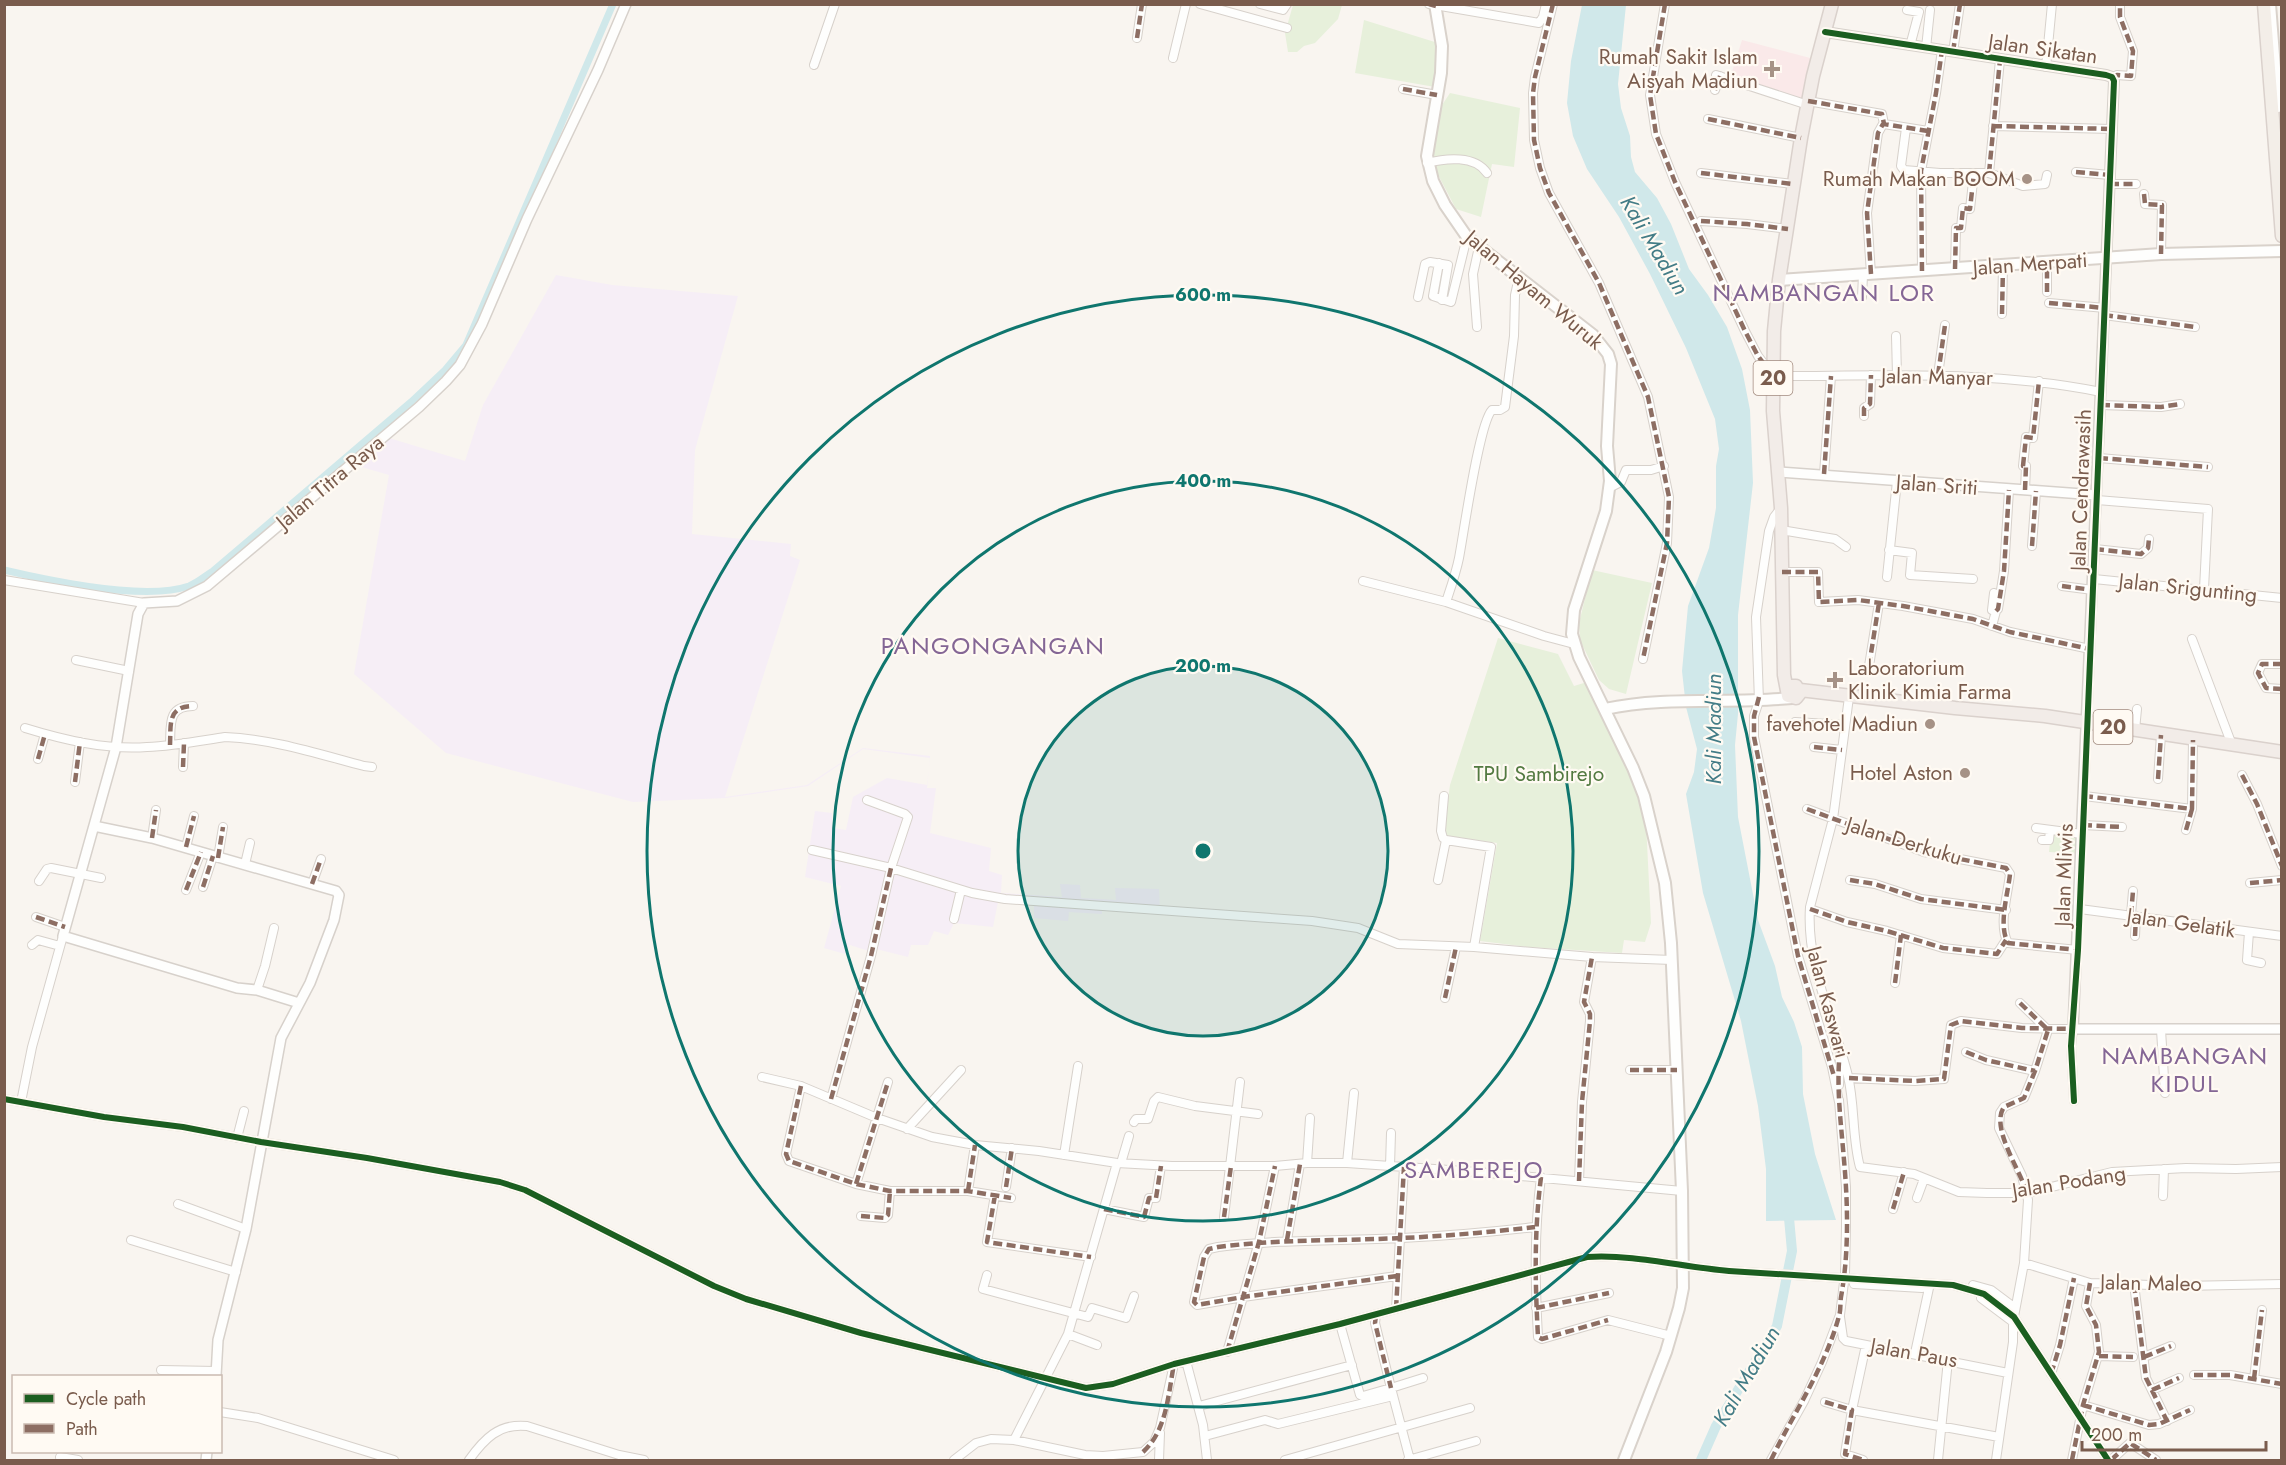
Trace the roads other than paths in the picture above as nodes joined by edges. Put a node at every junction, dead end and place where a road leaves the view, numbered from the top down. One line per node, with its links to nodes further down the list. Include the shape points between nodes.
1 (626, 4): 130 (street, Jalan Titra Raya, via 482,324 453,374 207,586 181,600)
2 (835, 4): 31 (street)
3 (1142, 4): 24 (street)
4 (1186, 4): 29 (street)
5 (1200, 4): 21 (street)
6 (1260, 4): 7 (street, via 1279,10)
7 (1287, 4)
8 (1546, 4): 17 (street, via 1539,23)
9 (1553, 4): 101 (street, via 1533,93 1534,140 1540,168 1549,193 1599,283 1648,397)
10 (1665, 4): 93 (street, via 1650,95 1656,134 1745,331)
11 (1832, 4): 22 (highway, 20)
12 (1960, 4): 28 (street)
13 (2052, 4): 32 (street)
14 (2120, 4): 33 (street, via 2120,17 2133,51 2131,75)
15 (2264, 4): 23 (main road)
16 (2270, 4): 23 (main road)
17 (1433, 5): 36 (main road, Jalan Hayam Wuruk, via 1442,46)
18 (1920, 8): 19 (street); 25 (street)
19 (1907, 10)
20 (1930, 10): 26 (street)
21 (1287, 28)
22 (1825, 32): 25 (street, Jalan Sikatan); 37 (highway, 20)
23 (2270, 35): 45 (main road)
24 (1137, 38)
25 (1910, 46): 26 (street, Jalan Sikatan)
26 (1926, 48): 27 (street, Jalan Sikatan)
27 (1942, 50): 28 (street, Jalan Sikatan); 43 (street)
28 (1953, 52): 30 (street, Jalan Sikatan)
29 (1173, 58)
30 (2000, 60): 32 (street, Jalan Sikatan); 40 (street)
31 (814, 65)
32 (2046, 67): 33 (street, Jalan Sikatan)
33 (2112, 78): 42 (street, Jalan Sikatan)
34 (1403, 89): 36 (street)
35 (1715, 90): 37 (street, via 1718,76)
36 (1437, 95): 46 (main road, Jalan Hayam Wuruk)
37 (1808, 103): 39 (street, via 1882,114); 44 (highway, 20)
38 (1708, 119): 44 (street)
39 (1883, 124): 41 (street); 73 (street, via 1878,133 1867,213)
40 (1993, 126): 42 (street); 52 (street)
41 (1906, 128): 43 (street); 47 (street, via 1901,168)
42 (2112, 129): 54 (street, Jalan Sikatan)
43 (1928, 131): 47 (street)
44 (1801, 138): 55 (highway, 20)
45 (2279, 150): 60 (main road)
46 (1427, 164): 49 (street, via 1454,159 1477,163); 61 (main road, Jalan Hayam Wuruk, via 1445,205)
47 (1921, 171): 51 (street); 72 (street)
48 (2076, 172): 54 (street)
49 (1487, 173)
50 (1701, 173): 55 (street)
51 (1974, 173): 52 (street); 71 (street, via 1970,208 1963,208 1961,228 1956,228)
52 (1989, 173): 53 (street, via 2027,187 2045,184)
53 (2047, 175)
54 (2110, 180): 56 (street); 65 (street, Jalan Sikatan)
55 (1793, 184): 59 (highway, 20)
56 (2136, 184)
57 (2144, 194): 64 (street, via 2145,204 2162,205)
58 (1701, 221): 59 (street)
59 (1788, 229): 76 (highway, 20)
60 (2282, 236)
61 (1467, 237): 62 (main road, Jalan Hayam Wuruk); 70 (street)
62 (1479, 247): 74 (main road, Jalan Hayam Wuruk); 87 (street, via 1473,274)
63 (2282, 251): 64 (main road, Jalan Merpati)
64 (2161, 254): 65 (main road, Jalan Merpati)
65 (2107, 258): 67 (main road, Jalan Merpati); 84 (street, Jalan Cendrawasih)
66 (1439, 263): 68 (street); 75 (street); 80 (street, via 1425,264)
67 (2047, 263): 69 (main road, Jalan Merpati); 79 (street)
68 (1448, 265): 70 (street); 77 (street)
69 (2003, 266): 71 (main road, Jalan Merpati); 85 (street)
70 (1460, 267): 78 (street)
71 (1955, 269): 72 (main road, Jalan Merpati)
72 (1922, 271): 73 (main road, Jalan Merpati)
73 (1867, 274): 76 (main road, Jalan Merpati); 81 (street)
74 (1519, 278): 106 (main road, Jalan Hayam Wuruk, via 1593,335 1608,354 1612,374 1607,446); 129 (street, via 1505,406 1488,414)
75 (1436, 280): 77 (street); 82 (street, via 1433,296)
76 (1779, 280): 93 (highway, 20)
77 (1445, 282): 78 (street); 82 (street)
78 (1456, 285): 82 (street, via 1452,302)
79 (2047, 292)
80 (1418, 297)
81 (1862, 297)
82 (1442, 300)
83 (2049, 303): 84 (street)
84 (2104, 311): 88 (street); 96 (street, Jalan Cendrawasih)
85 (2002, 314)
86 (1945, 325): 92 (street)
87 (1477, 327)
88 (2195, 327)
89 (1896, 336): 91 (street)
90 (1871, 375): 91 (street, Jalan Manyar); 94 (street, Jalan Manyar); 99 (street, via 1870,404 1864,408)
91 (1897, 375): 92 (street, Jalan Manyar)
92 (1938, 375): 95 (street, Jalan Manyar)
93 (1773, 376): 94 (street, Jalan Manyar); 103 (highway, 20)
94 (1831, 376): 104 (street)
95 (2039, 381): 96 (street, Jalan Manyar); 108 (street, via 2032,438 2026,437)
96 (2101, 392): 98 (street, Jalan Cendrawasih)
97 (2180, 404): 98 (street)
98 (2101, 405): 100 (street, Jalan Cendrawasih)
99 (1864, 416)
100 (2099, 458): 102 (street); 110 (street, Jalan Cendrawasih)
101 (1664, 466): 106 (street, via 1626,470 1621,482); 137 (street, via 1669,497 1667,543)
102 (2208, 467)
103 (1779, 472): 104 (street, Jalan Sriti); 111 (highway, 20)
104 (1824, 474): 105 (street, Jalan Sriti)
105 (1898, 482): 107 (street, Jalan Sriti); 117 (street)
106 (1609, 488): 135 (main road, Jalan Hayam Wuruk, via 1606,511 1574,610)
107 (2009, 490): 108 (street, Jalan Sriti); 132 (street, via 2004,571)
108 (2025, 490): 109 (street, Jalan Sriti)
109 (2036, 491): 110 (street, Jalan Sriti); 114 (street)
110 (2096, 498): 116 (street, Jalan Cendrawasih); 125 (street, via 2208,509)
111 (1781, 508): 112 (highway, 20); 145 (street, via 1768,531 1758,605)
112 (1781, 530): 115 (street, via 1835,539); 118 (highway, 20)
113 (2149, 539): 116 (street, via 2148,548 2141,554)
114 (2032, 546)
115 (1846, 547)
116 (2095, 549): 121 (street, Jalan Cendrawasih)
117 (1889, 550): 119 (street); 120 (street, via 1912,553 1910,575)
118 (1782, 572): 131 (street, via 1818,572 1819,602); 143 (highway, 20, via 1784,666)
119 (1887, 577)
120 (1973, 579)
121 (2094, 579): 125 (street, Jalan Srigunting); 126 (street, Jalan Cendrawasih)
122 (4, 580): 130 (street)
123 (1363, 581): 129 (street)
124 (2062, 586): 126 (street)
125 (2206, 589): 128 (street, Jalan Srigunting)
126 (2093, 590): 136 (street, Jalan Cendrawasih)
127 (1994, 593): 132 (street, via 1992,610)
128 (2282, 598)
129 (1446, 602): 135 (street)
130 (144, 603): 141 (street, via 138,614)
131 (1879, 603): 133 (street, via 1959,616); 140 (street)
132 (1996, 611): 133 (street)
133 (1992, 626): 136 (street)
134 (2192, 639): 160 (street)
135 (1574, 644): 147 (main road, Jalan Hayam Wuruk)
136 (2090, 649): 150 (street, Jalan Cendrawasih)
137 (1643, 659)
138 (76, 660): 141 (street)
139 (2282, 664): 142 (street, via 2262,664 2258,673 2266,688)
140 (1869, 666)
141 (129, 670): 161 (street)
142 (2282, 689)
143 (1793, 692): 144 (highway, 20); 145 (main road)
144 (1849, 697): 150 (highway, 20); 151 (street, Jalan Kaswari)
145 (1756, 700): 147 (main road, via 1631,704); 257 (street, via 1754,737 1790,921)
146 (193, 706): 159 (street, via 180,708 173,715)
147 (1605, 709): 228 (main road, Jalan Hayam Wuruk, via 1644,796 1665,883)
148 (2137, 709): 153 (street)
149 (1795, 722): 151 (street)
150 (2087, 722): 153 (highway, 20); 172 (street, Jalan Mliwis)
151 (1845, 725): 163 (street, Jalan Kaswari)
152 (25, 728): 154 (street)
153 (2135, 730): 155 (highway, 20)
154 (45, 734): 157 (street); 165 (street)
155 (2161, 735): 156 (highway, 20); 169 (street)
156 (2193, 740): 160 (highway, 20); 175 (street)
157 (80, 742): 161 (street); 170 (street)
158 (184, 743): 159 (street); 166 (street, via 237,738 292,746); 167 (street)
159 (170, 745): 161 (street)
160 (2232, 745): 164 (highway, 20)
161 (116, 747): 179 (street)
162 (1814, 747): 163 (street)
163 (1842, 750): 178 (street, Jalan Kaswari)
164 (2282, 752)
165 (38, 759)
166 (372, 766)
167 (183, 767)
168 (2242, 775): 196 (street)
169 (2158, 779)
170 (75, 782)
171 (1444, 796): 187 (street, via 1441,831)
172 (2084, 796): 175 (street); 183 (street, Jalan Mliwis)
173 (867, 800): 197 (street, via 908,815)
174 (1807, 809): 178 (street)
175 (2192, 809): 185 (street)
176 (156, 810): 186 (street)
177 (194, 816): 190 (street)
178 (1833, 819): 210 (street, Jalan Kaswari); 212 (street, Jalan Derkuku, via 1924,852 2006,868 2010,874)
179 (94, 826): 186 (street); 198 (street)
180 (2122, 826): 183 (street)
181 (223, 827): 193 (street)
182 (2036, 828): 184 (street)
183 (2082, 829): 184 (street); 211 (street, Jalan Mliwis)
184 (2050, 830): 188 (street, via 2049,840)
185 (2186, 830)
186 (152, 838): 190 (street)
187 (1446, 840): 200 (street); 225 (street, via 1491,847)
188 (2042, 840)
189 (250, 843): 195 (street)
190 (186, 847): 192 (street)
191 (812, 850): 197 (street)
192 (201, 852): 193 (street); 207 (street)
193 (215, 857): 195 (street); 206 (street)
194 (321, 859): 205 (street)
195 (245, 864): 205 (street)
196 (2282, 866)
197 (891, 868): 208 (street); 254 (street)
198 (80, 875): 199 (street); 203 (street, via 51,868); 219 (street)
199 (101, 878)
200 (1438, 880)
201 (1850, 880): 212 (street, via 1911,897)
202 (2282, 880): 204 (street)
203 (39, 881)
204 (2250, 883)
205 (312, 884): 233 (street, via 336,891 339,898 315,971)
206 (203, 887)
207 (186, 890)
208 (961, 890): 215 (street); 224 (street, via 1005,899 1312,921 1358,928 1398,944)
209 (2133, 891): 213 (street)
210 (1810, 909): 218 (street); 239 (street, Jalan Kaswari, via 1812,953)
211 (2080, 909): 213 (street, Jalan Gelatik); 226 (street, Jalan Mliwis)
212 (2006, 910): 222 (street, Jalan Derkuku)
213 (2134, 916): 217 (street, Jalan Gelatik); 220 (street)
214 (36, 917): 219 (street)
215 (954, 919)
216 (274, 928): 231 (street)
217 (2249, 932): 221 (street, Jalan Gelatik); 229 (street, via 2247,960)
218 (1901, 935): 222 (street, via 1943,948 1981,953 1999,953); 230 (street)
219 (63, 936): 223 (street, via 38,940); 231 (street, via 237,988); 256 (street)
220 (2135, 936)
221 (2282, 936)
222 (2006, 940): 226 (street, via 2012,944)
223 (32, 945)
224 (1456, 946): 225 (street); 232 (street)
225 (1474, 947): 227 (street)
226 (2078, 950): 235 (street, Jalan Mliwis)
227 (1592, 957): 228 (street); 286 (street, via 1584,1002 1590,1021)
228 (1672, 960): 243 (main road, Jalan Hayam Wuruk)
229 (2261, 963)
230 (1895, 983)
231 (257, 990): 233 (street)
232 (1445, 998)
233 (299, 1003): 268 (street, via 281,1038)
234 (2020, 1003): 237 (street)
235 (2073, 1029): 237 (street); 238 (street); 255 (street)
236 (2282, 1029): 238 (street)
237 (2048, 1030): 245 (street); 247 (street, via 1961,1021 1951,1025 1945,1071 1915,1081)
238 (2161, 1030): 252 (street)
239 (1840, 1050): 247 (street, Jalan Kaswari); 257 (street)
240 (1966, 1052): 245 (street)
241 (1078, 1066): 271 (street)
242 (1630, 1070): 243 (street)
243 (1677, 1070): 291 (main road, Jalan Hayam Wuruk)
244 (961, 1071): 264 (street)
245 (2035, 1071): 292 (street, via 2024,1097 2000,1113 1999,1128)
246 (762, 1077): 250 (street)
247 (1849, 1078): 280 (street, Jalan Kaswari)
248 (888, 1082): 261 (street)
249 (1240, 1082): 259 (street)
250 (801, 1086): 254 (street); 287 (street, via 787,1159)
251 (1354, 1093): 272 (street)
252 (2165, 1094)
253 (4, 1099): 256 (street)
254 (831, 1099): 261 (street)
255 (2074, 1101)
256 (21, 1102): 267 (street)
257 (1839, 1102): 315 (street, via 1846,1187)
258 (244, 1111): 267 (street)
259 (1236, 1112): 260 (street); 263 (street, via 1158,1097 1148,1119); 276 (street)
260 (1258, 1114)
261 (877, 1118): 264 (street); 287 (street)
262 (1310, 1118): 274 (street)
263 (1134, 1122)
264 (907, 1129): 269 (street)
265 (1391, 1133): 278 (street)
266 (1129, 1136): 273 (street)
267 (237, 1138): 268 (street)
268 (261, 1142): 303 (street); 353 (street, via 500,1182 525,1190 746,1299 861,1333)
269 (975, 1145): 270 (street); 290 (street)
270 (1012, 1148): 271 (street); 288 (street)
271 (1064, 1155): 273 (street)
272 (1347, 1162): 274 (street); 278 (street)
273 (1119, 1163): 275 (street); 298 (street)
274 (1303, 1163): 277 (street); 306 (street)
275 (1161, 1166): 276 (street); 298 (street, via 1156,1198 1149,1198 1144,1217)
276 (1232, 1166): 277 (street); 301 (street)
277 (1275, 1166): 307 (street)
278 (1390, 1166): 279 (street)
279 (1404, 1167): 284 (street); 304 (street)
280 (1860, 1167): 283 (street, Jalan Podang)
281 (2282, 1167): 282 (street, Jalan Podang)
282 (2164, 1169): 292 (street, Jalan Podang, via 2112,1172); 294 (street)
283 (1904, 1172): 285 (street, Jalan Podang); 299 (street)
284 (1541, 1177): 286 (street); 302 (street)
285 (1924, 1179): 292 (street, Jalan Podang, via 1959,1192); 296 (street)
286 (1579, 1181): 291 (street)
287 (856, 1184): 289 (street)
288 (1006, 1187)
289 (890, 1191): 290 (street); 300 (street, via 887,1216)
290 (968, 1191): 293 (street)
291 (1682, 1191): 310 (main road, Jalan Hayam Wuruk)
292 (2027, 1193): 309 (street)
293 (995, 1195): 295 (street); 308 (street, via 987,1242)
294 (2163, 1196)
295 (1011, 1198)
296 (1917, 1198)
297 (178, 1204): 303 (street)
298 (1104, 1209): 308 (street)
299 (1893, 1209)
300 (861, 1216)
301 (1224, 1217)
302 (1535, 1227): 304 (street); 312 (street)
303 (246, 1228): 311 (street)
304 (1400, 1238): 306 (street); 314 (street)
305 (131, 1240): 311 (street)
306 (1287, 1240): 307 (street)
307 (1259, 1242): 323 (street); 323 (street, via 1209,1249 1194,1302 1197,1305)
308 (1091, 1257): 327 (street)
309 (2024, 1263): 316 (street, Jalan Maleo); 330 (street)
310 (1683, 1266): 312 (street, via 1611,1256 1587,1257); 315 (street); 333 (main road, Jalan Hayam Wuruk, via 1683,1288)
311 (236, 1272): 348 (street, via 218,1340)
312 (1534, 1272): 324 (street); 325 (street)
313 (987, 1275): 327 (street, via 983,1289)
314 (1397, 1276): 323 (street); 325 (street)
315 (1844, 1277): 329 (street); 330 (street, via 1970,1288 1992,1298)
316 (2074, 1278): 317 (street, Jalan Maleo); 349 (street)
317 (2090, 1283): 318 (street, Jalan Maleo); 339 (street, via 2086,1306 2096,1325)
318 (2134, 1284): 319 (street, Jalan Maleo); 341 (street)
319 (2282, 1284)
320 (1929, 1288): 330 (street, via 1975,1295); 330 (street, via 1855,1279 1952,1281 1983,1287); 338 (street)
321 (1609, 1293): 324 (street)
322 (1134, 1296): 327 (street, via 1126,1318 1092,1308 1088,1317)
323 (1243, 1296): 337 (street)
324 (1536, 1308): 333 (street, via 1540,1339 1608,1320)
325 (1396, 1309): 328 (street)
326 (2262, 1310): 354 (street)
327 (1075, 1313): 332 (street)
328 (1376, 1315): 331 (street); 357 (street)
329 (1840, 1315): 335 (street, Jalan Paus, via 1843,1338); 387 (street, via 1804,1401)
330 (2014, 1316): 347 (street); 349 (street)
331 (1340, 1324): 337 (street); 345 (street)
332 (1068, 1334): 334 (street); 353 (street)
333 (1671, 1336): 386 (main road, Jalan Hayam Wuruk)
334 (1097, 1345)
335 (1866, 1345): 338 (street, Jalan Paus); 362 (street)
336 (2171, 1346): 341 (street)
337 (1227, 1352): 343 (street)
338 (1915, 1353): 342 (street, Jalan Paus)
339 (2099, 1356): 340 (street); 359 (street)
340 (2133, 1357)
341 (2144, 1357): 356 (street, via 2146,1378)
342 (1948, 1360): 347 (street, Jalan Paus); 368 (street)
343 (1186, 1361): 344 (street); 360 (street)
344 (1174, 1364): 353 (street, via 1113,1384 1086,1388); 369 (street)
345 (1352, 1365): 357 (street, via 1360,1395); 360 (street)
346 (161, 1370): 348 (street)
347 (2008, 1373): 371 (street)
348 (216, 1374)
349 (2051, 1374): 365 (street)
350 (2194, 1375): 354 (street)
351 (1423, 1378): 357 (street)
352 (2179, 1378): 356 (street)
353 (1045, 1379): 372 (street)
354 (2254, 1379): 355 (street)
355 (2282, 1384)
356 (2152, 1390): 366 (street)
357 (1392, 1392): 367 (street); 370 (street, via 1281,1424 1265,1420)
358 (1825, 1402): 362 (street)
359 (2083, 1405): 365 (street); 366 (street, via 2150,1425)
360 (1199, 1406): 370 (street)
361 (1470, 1408): 367 (street)
362 (1852, 1410): 368 (street); 388 (street, via 1845,1454)
363 (2190, 1410): 366 (street)
364 (222, 1412): 379 (street, via 268,1421)
365 (2081, 1418): 391 (street); 392 (street)
366 (2167, 1420)
367 (1402, 1426): 377 (street); 385 (street)
368 (1941, 1427): 371 (street); 389 (street)
369 (1160, 1428): 374 (street); 383 (street)
370 (1205, 1436): 384 (street)
371 (1999, 1437): 390 (street)
372 (1014, 1440): 374 (street, via 1085,1455); 382 (street, via 983,1441)
373 (1476, 1442): 377 (street)
374 (1142, 1456)
375 (60, 1457): 378 (street)
376 (2152, 1459): 392 (street, via 2130,1443)
377 (1409, 1460)
378 (78, 1461)
379 (394, 1461)
380 (469, 1461): 381 (street, via 491,1434 520,1425)
381 (644, 1461)
382 (954, 1461)
383 (1159, 1461)
384 (1207, 1461)
385 (1285, 1461)
386 (1624, 1461)
387 (1771, 1461)
388 (1863, 1461)
389 (1938, 1461)
390 (1996, 1461)
391 (2072, 1461)
392 (2110, 1461)

